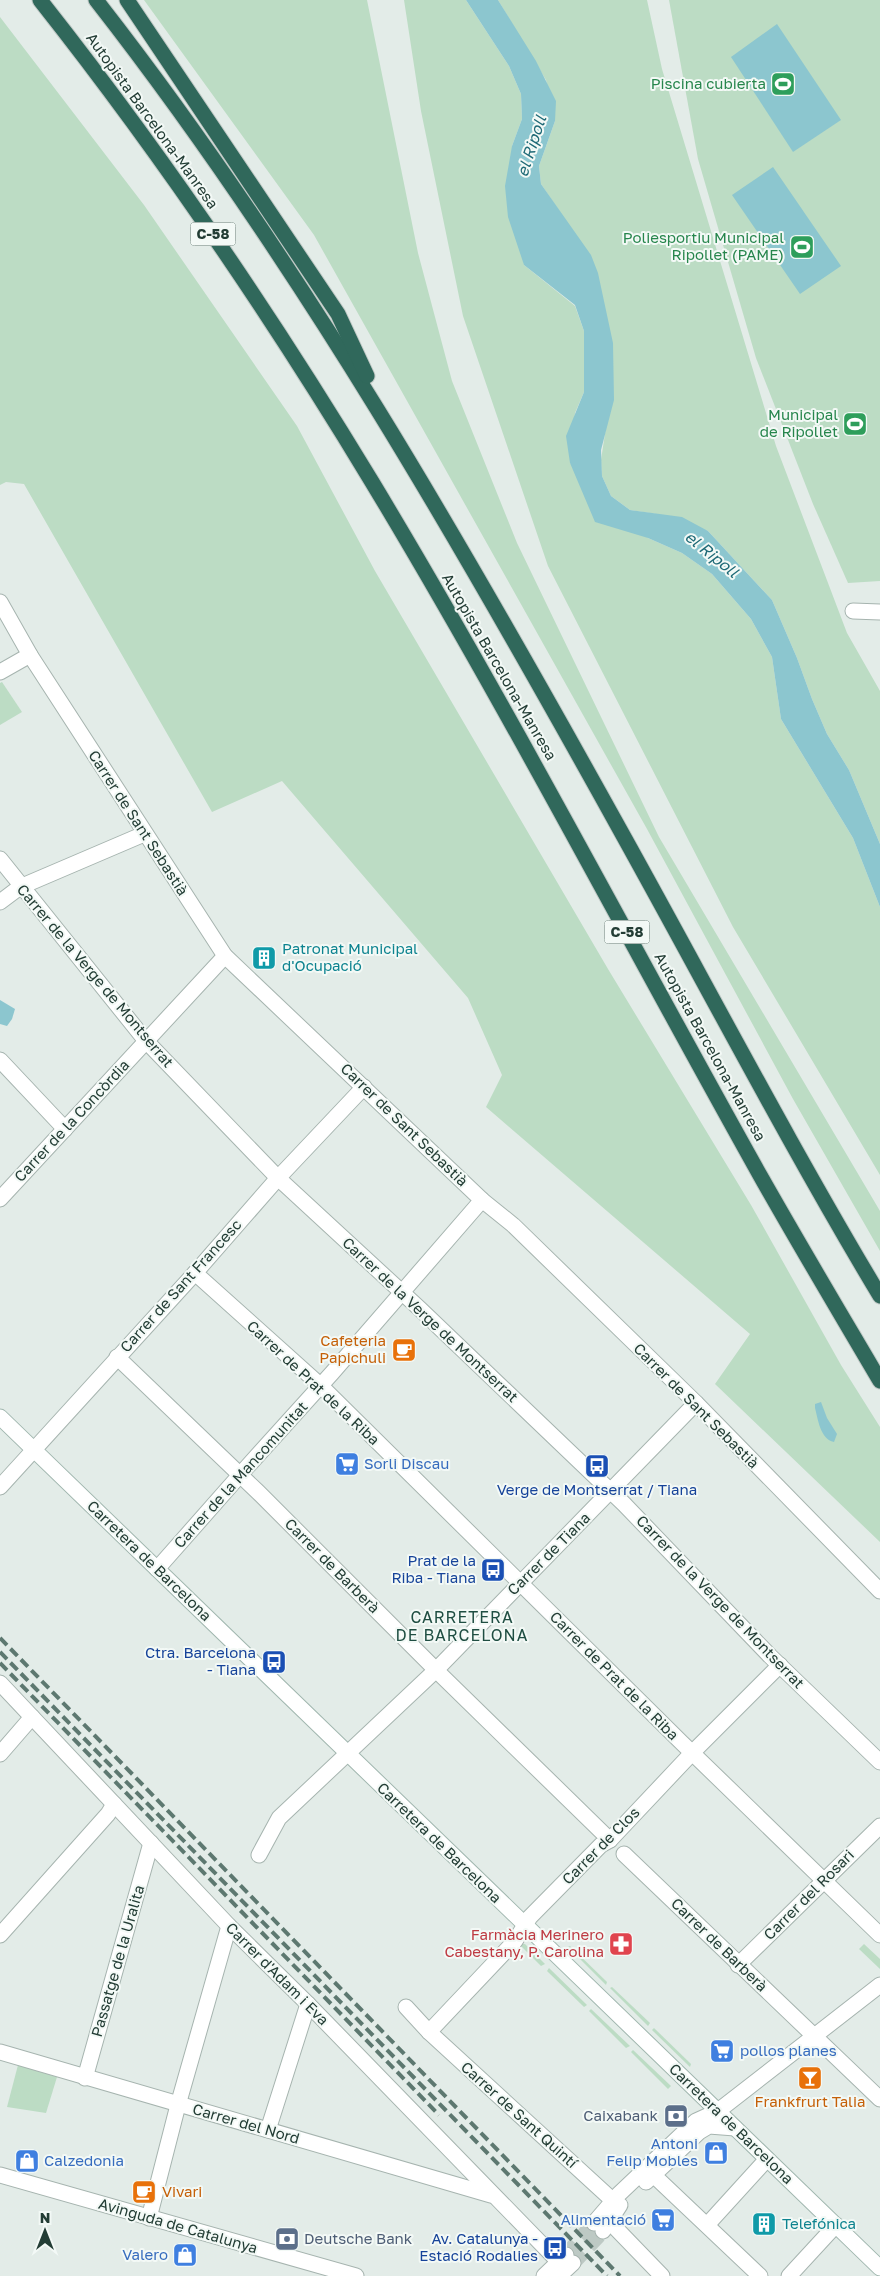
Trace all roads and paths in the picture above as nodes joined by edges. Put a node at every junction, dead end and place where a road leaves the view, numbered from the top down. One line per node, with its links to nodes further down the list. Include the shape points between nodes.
1 (40, 0): 26 (highway, Autopista Barcelona-Manresa / C-58, via 153,148 218,242 373,483 554,800 761,1176)
2 (96, 0): 4 (highway, Autopista Barcelona-Manresa / C-58, via 223,172 288,267)
3 (127, 0): 4 (highway, via 338,314)
4 (395, 436): 24 (highway, Autopista Barcelona-Manresa / C-58, via 530,668 802,1162)
5 (0, 602): 8 (street, Carrer de Sant Sebastià)
6 (853, 611): 7 (street)
7 (880, 612)
8 (30, 654): 9 (street); 10 (street, Carrer de Sant Sebastià)
9 (0, 672)
10 (144, 834): 12 (street); 14 (street, Carrer de Sant Sebastià)
11 (0, 859): 12 (street, Carrer de la Verge de Montserrat)
12 (20, 887): 13 (street); 15 (street, Carrer de la Verge de Montserrat)
13 (0, 902)
14 (225, 956): 15 (street, Carrer de la Concòrdia); 17 (street, Carrer de Sant Sebastià)
15 (146, 1042): 18 (street, Carrer de la Concòrdia); 19 (street, Carrer de la Verge de Montserrat)
16 (0, 1060): 18 (street)
17 (364, 1087): 19 (street, Carrer de Sant Francesc); 21 (street, Carrer de Sant Sebastià)
18 (65, 1129): 20 (street, Carrer de la Concòrdia)
19 (278, 1178): 22 (street, Carrer de Sant Francesc); 23 (street, Carrer de la Verge de Montserrat)
20 (0, 1198)
21 (482, 1200): 23 (street, Carrer de la Mancomunitat); 28 (street, Carrer de Sant Sebastià, via 513,1225)
22 (196, 1273): 25 (street, Carrer de Sant Francesc); 27 (street, Carrer de Prat de la Riba)
23 (402, 1292): 27 (street, Carrer de la Mancomunitat); 33 (street, Carrer de la Verge de Montserrat)
24 (880, 1296)
25 (117, 1357): 30 (street, Carrer de Sant Francesc); 31 (street, Carrer de Barberà)
26 (880, 1381)
27 (320, 1385): 31 (street, Carrer de la Mancomunitat); 35 (street, Carrer de Prat de la Riba)
28 (696, 1403): 33 (street, Carrer de Tiana); 36 (street, Carrer de Sant Sebastià)
29 (0, 1417): 30 (street, Carretera de Barcelona)
30 (33, 1449): 32 (street, Carrer de Sant Francesc); 34 (street, Carretera de Barcelona)
31 (240, 1475): 34 (street, Carrer de la Mancomunitat); 38 (street, Carrer de Barberà)
32 (0, 1487)
33 (610, 1492): 35 (street, Carrer de Tiana); 37 (street, Carrer de la Verge de Montserrat)
34 (157, 1569): 43 (street, Carretera de Barcelona)
35 (520, 1583): 38 (street, Carrer de Tiana); 41 (street, Carrer de Prat de la Riba)
36 (880, 1591)
37 (780, 1665): 41 (street, Carrer de Clos); 44 (street, Carrer de la Verge de Montserrat)
38 (436, 1670): 43 (street, Carrer de Tiana); 47 (street, Carrer de Barberà)
39 (0, 1683): 40 (street, Carrer d'Adam i Eva)
40 (32, 1717): 42 (street); 45 (street, Carrer d'Adam i Eva)
41 (692, 1753): 47 (street, Carrer de Clos); 51 (street, Carrer de Prat de la Riba)
42 (0, 1754)
43 (347, 1754): 49 (street, Carrer de Tiana, via 279,1818); 52 (street, Carretera de Barcelona)
44 (880, 1762)
45 (114, 1804): 48 (street, Carrer d'Adam i Eva); 55 (street)
46 (880, 1826): 51 (street, Carrer del Rosari)
47 (610, 1840): 52 (street, Carrer de Clos, via 601,1845)
48 (151, 1843): 53 (street, Carrer d'Adam i Eva); 63 (street, Passatge de la Uralita)
49 (259, 1854)
50 (624, 1854): 56 (street, Carrer de Barberà)
51 (823, 1879): 54 (street, Carrer de Prat de la Riba); 56 (street, Carrer del Rosari)
52 (524, 1925): 60 (street, Carrer de Clos, via 515,1941); 64 (street, Carretera de Barcelona)
53 (228, 1926): 58 (street, Carrer d'Adam i Eva); 66 (street)
54 (880, 1934)
55 (0, 1936)
56 (738, 1965): 61 (street, Carrer de Barberà)
57 (880, 1985): 61 (street)
58 (308, 2004): 70 (street); 74 (street, Carrer d'Adam i Eva)
59 (406, 2007): 60 (street, Carrer de Sant Quintí)
60 (429, 2032): 75 (street, Carrer de Sant Quintí)
61 (815, 2036): 65 (street, Carrer de Barberà); 67 (street)
62 (0, 2052): 63 (street, Carrer del Nord)
63 (85, 2078): 66 (street, Carrer del Nord)
64 (702, 2096): 67 (street, Carretera de Barcelona); 68 (street, via 705,2103)
65 (880, 2099)
66 (178, 2105): 70 (street, Carrer del Nord); 76 (street)
67 (718, 2111): 68 (street); 69 (street, Carretera de Barcelona)
68 (703, 2118): 72 (street)
69 (736, 2128): 71 (street, Carretera de Barcelona); 72 (street, via 709,2126)
70 (268, 2130): 74 (street, Carrer del Nord)
71 (767, 2159): 77 (street); 78 (street, Carretera de Barcelona)
72 (650, 2172): 75 (street); 77 (street)
73 (0, 2175): 76 (street, Avinguda de Catalunya)
74 (493, 2195): 79 (street, Carrer d'Adam i Eva)
75 (608, 2214): 83 (street, Carrer de Sant Quintí)
76 (148, 2218): 81 (street, Avinguda de Catalunya)
77 (707, 2225): 84 (street)
78 (836, 2225): 80 (street, Carretera de Barcelona); 85 (street)
79 (564, 2264): 82 (street)
80 (880, 2268)
81 (356, 2276)
82 (544, 2276)
83 (662, 2276)
84 (760, 2276)
85 (788, 2276)

